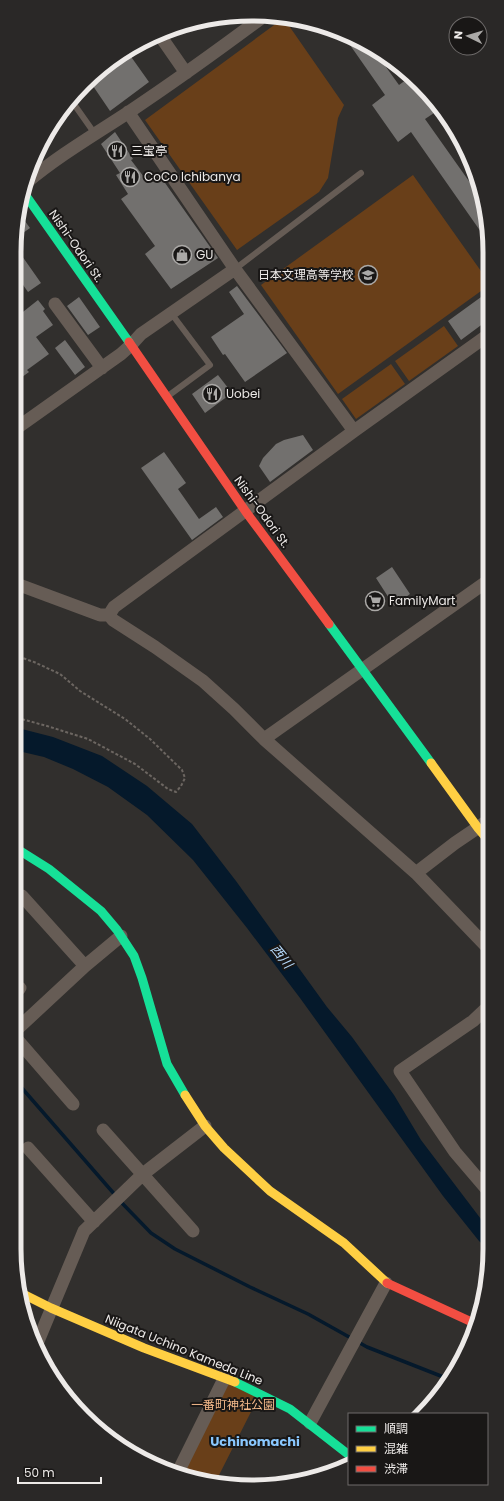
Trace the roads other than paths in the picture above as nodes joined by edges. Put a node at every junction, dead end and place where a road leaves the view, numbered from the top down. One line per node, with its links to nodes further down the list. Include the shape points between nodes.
1 (257, 21): 3 (street)
2 (163, 39): 3 (street)
3 (186, 73): 5 (street)
4 (74, 105): 6 (lane)
5 (128, 112): 6 (street); 10 (street)
6 (95, 134): 8 (street)
7 (361, 173): 10 (lane)
8 (34, 176)
9 (27, 198): 14 (street, Nishi-Odori St.)
10 (235, 269): 12 (street); 18 (street)
11 (55, 304): 15 (street)
12 (171, 313): 14 (street, via 141,334); 16 (lane, via 210,366)
13 (483, 339): 18 (street)
14 (132, 345): 15 (street); 16 (street, Nishi-Odori St.)
15 (102, 368): 17 (street)
16 (167, 397): 19 (street, Nishi-Odori St.)
17 (21, 425)
18 (354, 431): 19 (street)
19 (246, 512): 22 (street, via 114,607); 23 (street, Nishi-Odori St.)
20 (483, 584): 23 (street)
21 (21, 586): 22 (street)
22 (109, 616): 24 (street, via 203,681)
23 (363, 669): 24 (street); 26 (street, Nishi-Odori St.)
24 (264, 739): 29 (street)
25 (483, 824): 26 (street)
26 (478, 828): 27 (street, Nishi-Odori St.); 29 (street)
27 (483, 834)
28 (21, 851): 31 (street, via 49,869 101,911)
29 (416, 873): 32 (street)
30 (22, 896): 33 (street)
31 (121, 936): 33 (street); 38 (street, via 134,956 142,978 167,1064)
32 (483, 943)
33 (85, 966): 35 (street)
34 (483, 1012): 42 (street, via 400,1071 455,1152)
35 (21, 1025)
36 (21, 1039): 37 (street)
37 (73, 1104)
38 (205, 1126): 41 (street); 45 (street, via 224,1148 270,1191 344,1243)
39 (103, 1130): 41 (street)
40 (28, 1148): 43 (street)
41 (142, 1174): 43 (street); 44 (street)
42 (483, 1185)
43 (94, 1222): 47 (street, via 84,1231)
44 (193, 1231)
45 (386, 1283): 48 (street); 51 (street)
46 (25, 1295): 47 (street, Niigata Uchino Kameda Line)
47 (51, 1308): 49 (street); 50 (street, Niigata Uchino Kameda Line, via 144,1348)
48 (471, 1322)
49 (39, 1338)
50 (225, 1377): 51 (street, Niigata Uchino Kameda Line, via 290,1409); 53 (street)
51 (310, 1423): 52 (street, Niigata Uchino Kameda Line)
52 (348, 1453)
53 (180, 1468)

